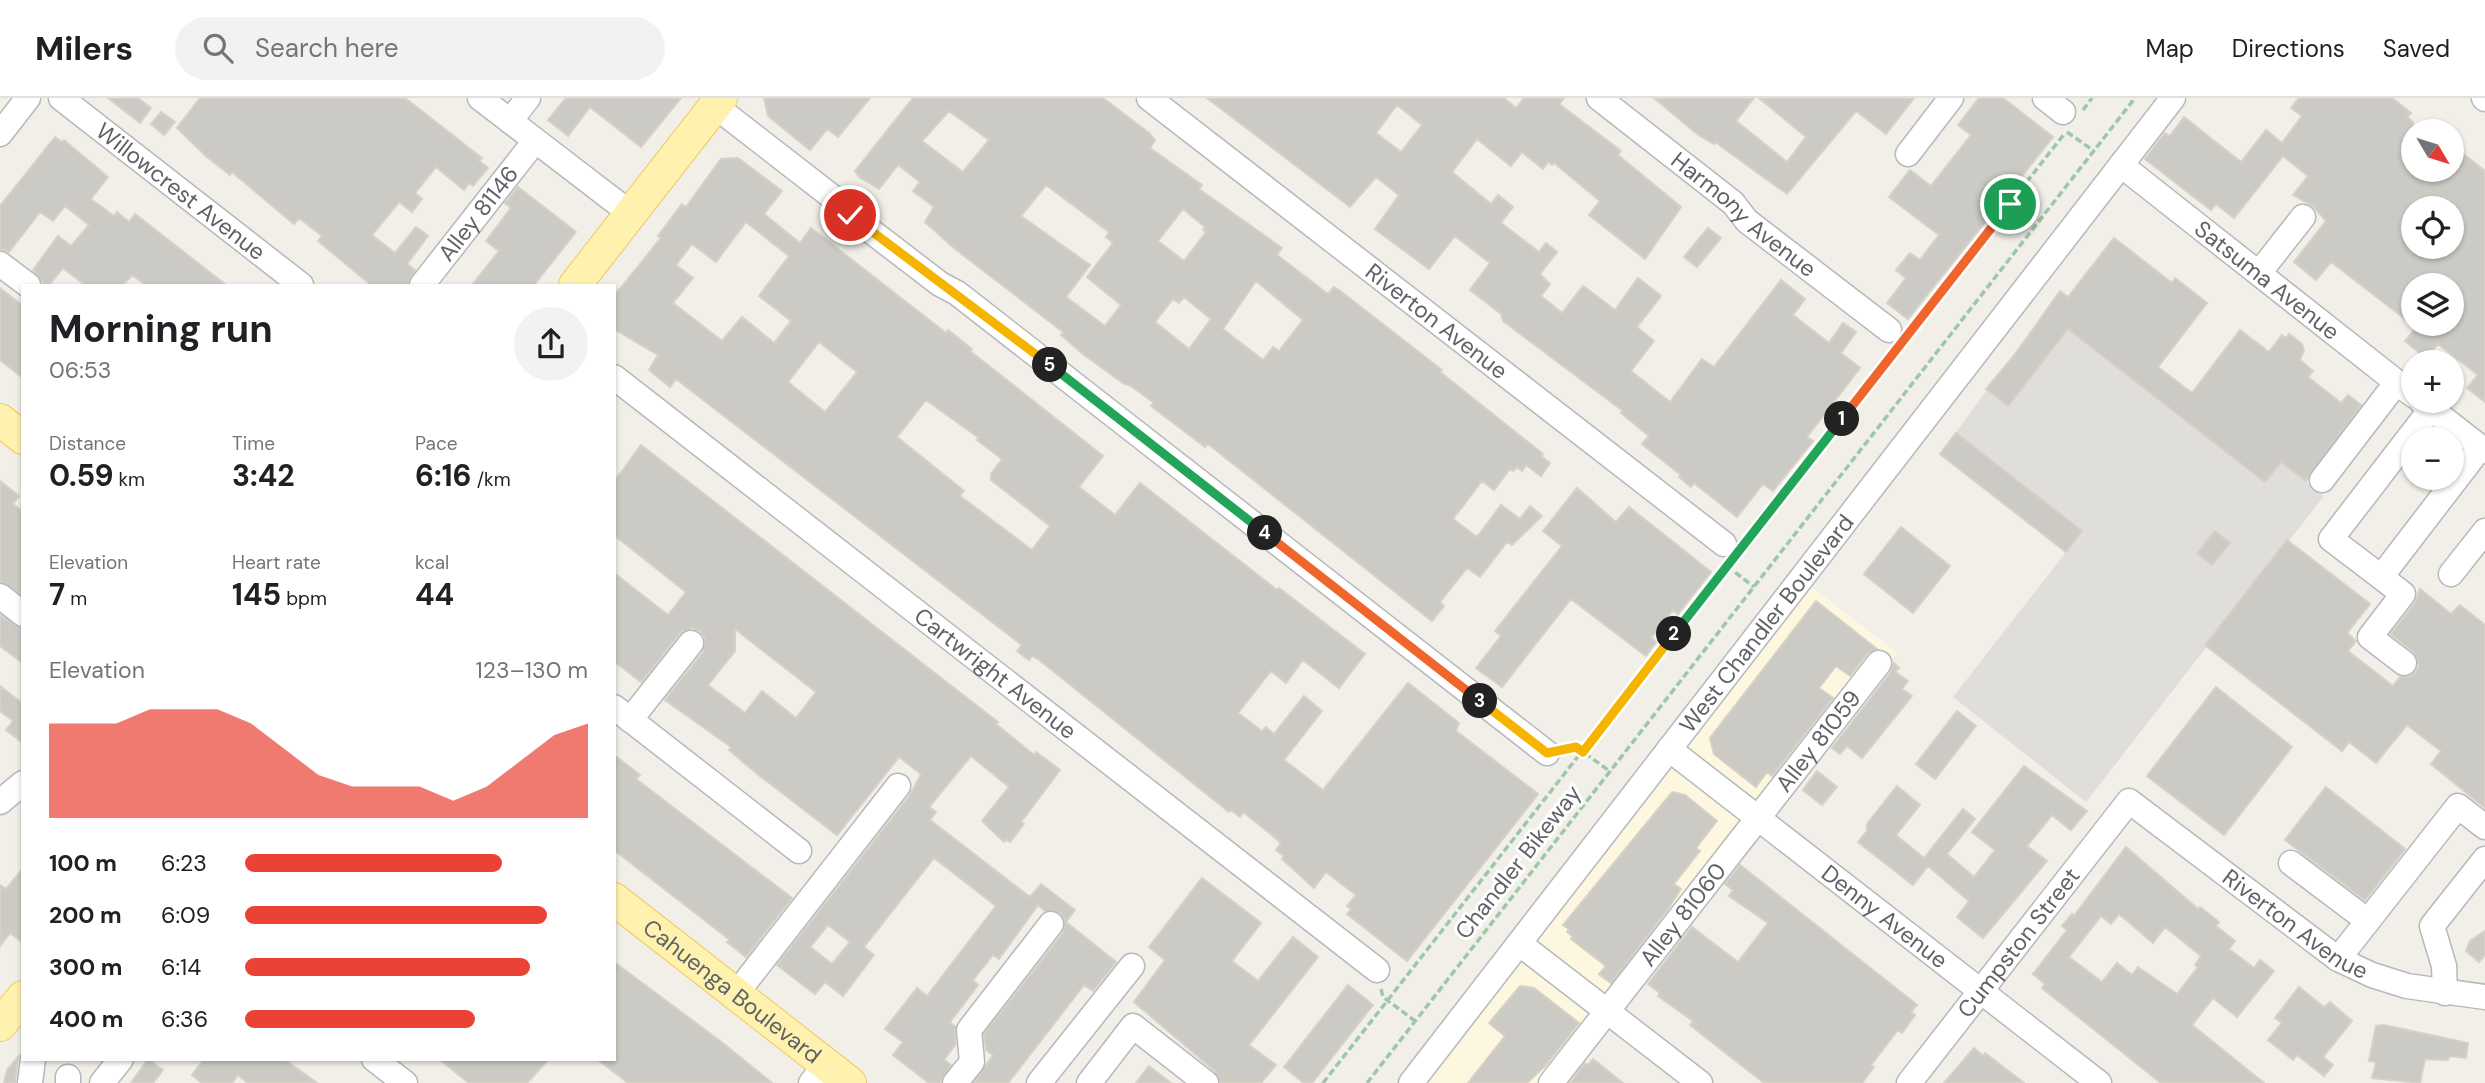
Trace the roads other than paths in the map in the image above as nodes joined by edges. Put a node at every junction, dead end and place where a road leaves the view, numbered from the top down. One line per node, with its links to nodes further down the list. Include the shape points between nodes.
1 (28, 98): 11 (street)
2 (61, 98): 20 (street, Willowcrest Avenue)
3 (480, 98): 10 (street)
4 (528, 98): 10 (street)
5 (1149, 98): 34 (street, Riverton Avenue)
6 (1951, 98): 13 (street)
7 (2173, 98): 14 (street, West Chandler Boulevard)
8 (1609, 101): 23 (street, Harmony Avenue, via 1732,203 1747,221)
9 (718, 102): 15 (main road); 44 (street, via 850,215 957,293)
10 (510, 121): 12 (street)
11 (0, 134)
12 (535, 141): 15 (street); 21 (street, Alley 81146)
13 (1908, 154)
14 (2121, 165): 18 (street, Satsuma Avenue); 43 (street, West Chandler Boulevard)
15 (630, 213): 22 (main road)
16 (2303, 217): 18 (street)
17 (0, 264): 19 (street)
18 (2259, 273): 25 (street, Satsuma Avenue)
19 (27, 284)
20 (300, 284)
21 (423, 284)
22 (576, 284)
23 (1897, 339)
24 (616, 379): 58 (street, Cartwright Avenue)
25 (2401, 385)
26 (2401, 410): 32 (street)
27 (2406, 413): 36 (street, via 2331,539)
28 (2437, 413): 31 (street, Satsuma Avenue)
29 (0, 420): 30 (main road)
30 (21, 436)
31 (2483, 449): 36 (street)
32 (2322, 480)
33 (2485, 531): 35 (street)
34 (1733, 552)
35 (2451, 574)
36 (2381, 577): 41 (street, via 2403,594 2370,637)
37 (0, 596): 38 (street)
38 (21, 612)
39 (691, 643): 42 (street)
40 (1878, 663): 47 (street, Alley 81059)
41 (2404, 663)
42 (622, 714): 49 (street)
43 (1669, 750): 47 (street, Denny Avenue); 55 (street, West Chandler Boulevard)
44 (1547, 753)
45 (898, 786): 61 (street)
46 (2129, 801): 56 (street, Riverton Avenue); 59 (street, Cumpston Street)
47 (1757, 819): 59 (street, Denny Avenue); 64 (street, Alley 81060)
48 (2485, 827): 53 (street, via 2458,806)
49 (799, 850)
50 (2485, 859): 60 (street, via 2432,926 2444,966)
51 (2291, 863): 53 (street)
52 (616, 901): 61 (main road, Cahuenga Boulevard)
53 (2368, 921): 56 (street)
54 (1051, 924): 74 (street, via 969,1030 972,1062)
55 (1520, 944): 64 (street); 78 (street, West Chandler Boulevard)
56 (2338, 959): 60 (street, Riverton Avenue, via 2372,975)
57 (1132, 966): 75 (street)
58 (1377, 970)
59 (1980, 991): 81 (street, Cumpston Street); 82 (street, Denny Avenue)
60 (2445, 993): 62 (street, Riverton Avenue)
61 (736, 994): 69 (main road, Cahuenga Boulevard)
62 (2485, 997)
63 (21, 999): 65 (main road)
64 (1608, 1011): 79 (street, Alley 81060); 80 (street)
65 (0, 1025)
66 (33, 1061): 70 (street)
67 (119, 1061): 71 (street)
68 (377, 1061): 72 (street)
69 (818, 1074): 73 (main road, Cahuenga Boulevard)
70 (30, 1083)
71 (102, 1083)
72 (405, 1083)
73 (850, 1083)
74 (955, 1083)
75 (1040, 1083)
76 (1089, 1083): 77 (street, via 1133,1026)
77 (1206, 1083)
78 (1411, 1083)
79 (1552, 1083)
80 (1700, 1083)
81 (1909, 1083)
82 (2099, 1083)

